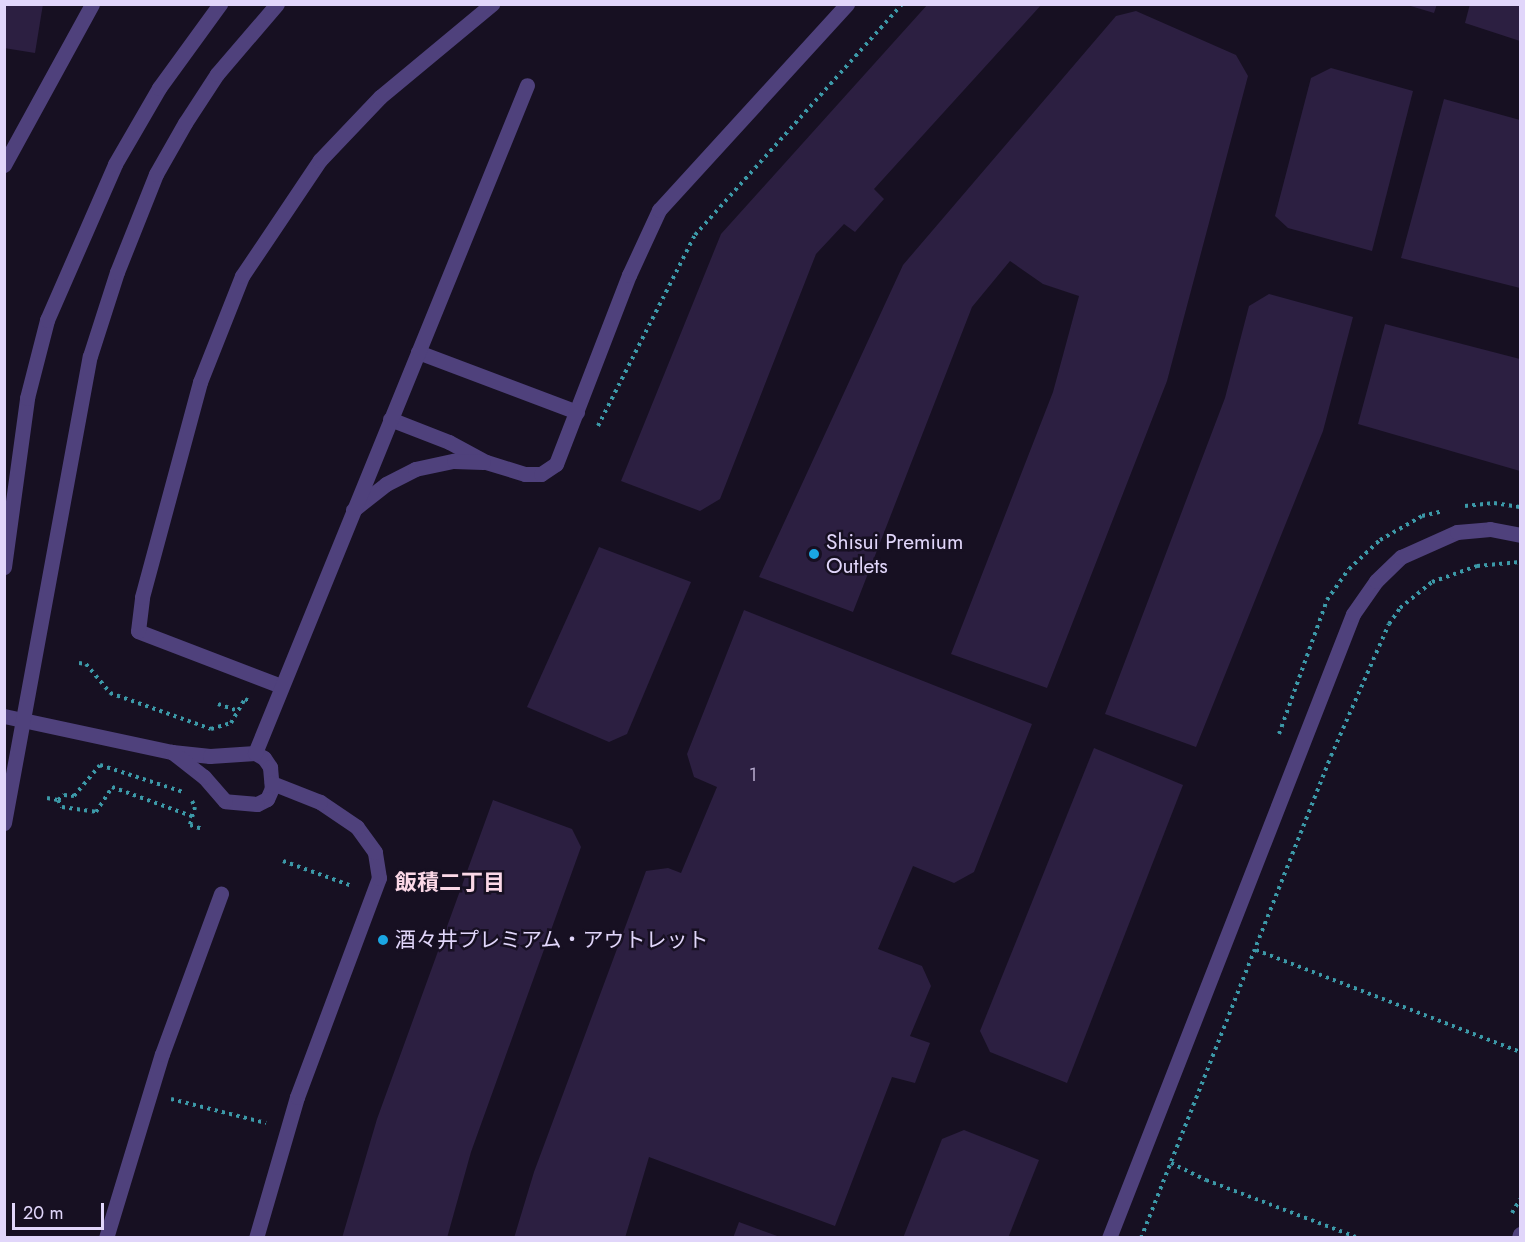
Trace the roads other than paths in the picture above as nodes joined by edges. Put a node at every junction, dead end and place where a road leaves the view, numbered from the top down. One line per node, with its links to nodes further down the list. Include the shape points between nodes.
1 (92, 4): 7 (street)
2 (219, 4): 14 (street, via 159,88 115,164 47,320 27,398)
3 (277, 4): 17 (street, via 217,74 184,123 156,174 117,272 90,356)
4 (492, 4): 15 (street, via 380,97 320,160 242,276 200,382 142,597 138,630)
5 (847, 4): 9 (street, via 659,210 629,275)
6 (527, 84): 8 (street)
7 (4, 165)
8 (418, 352): 9 (street); 10 (street)
9 (577, 412): 11 (street, via 556,464 541,474 525,474)
10 (390, 418): 11 (street, via 450,442); 12 (street)
11 (486, 462): 12 (street, via 454,461 415,469 386,484)
12 (353, 510): 15 (street)
13 (1521, 535): 25 (street, via 1490,530 1456,532 1401,557 1376,581 1353,614)
14 (4, 567)
15 (281, 686): 19 (street)
16 (4, 716): 17 (street)
17 (22, 719): 18 (street); 21 (street)
18 (172, 752): 19 (street, via 210,756); 20 (street, via 204,777 225,801 257,804 267,798)
19 (255, 753): 20 (street, via 270,767)
20 (272, 783): 24 (street, via 320,802 357,827 375,852 379,878 297,1097)
21 (4, 823)
22 (220, 894): 23 (street, via 150,1093)
23 (106, 1238)
24 (256, 1238)
25 (1109, 1238)

